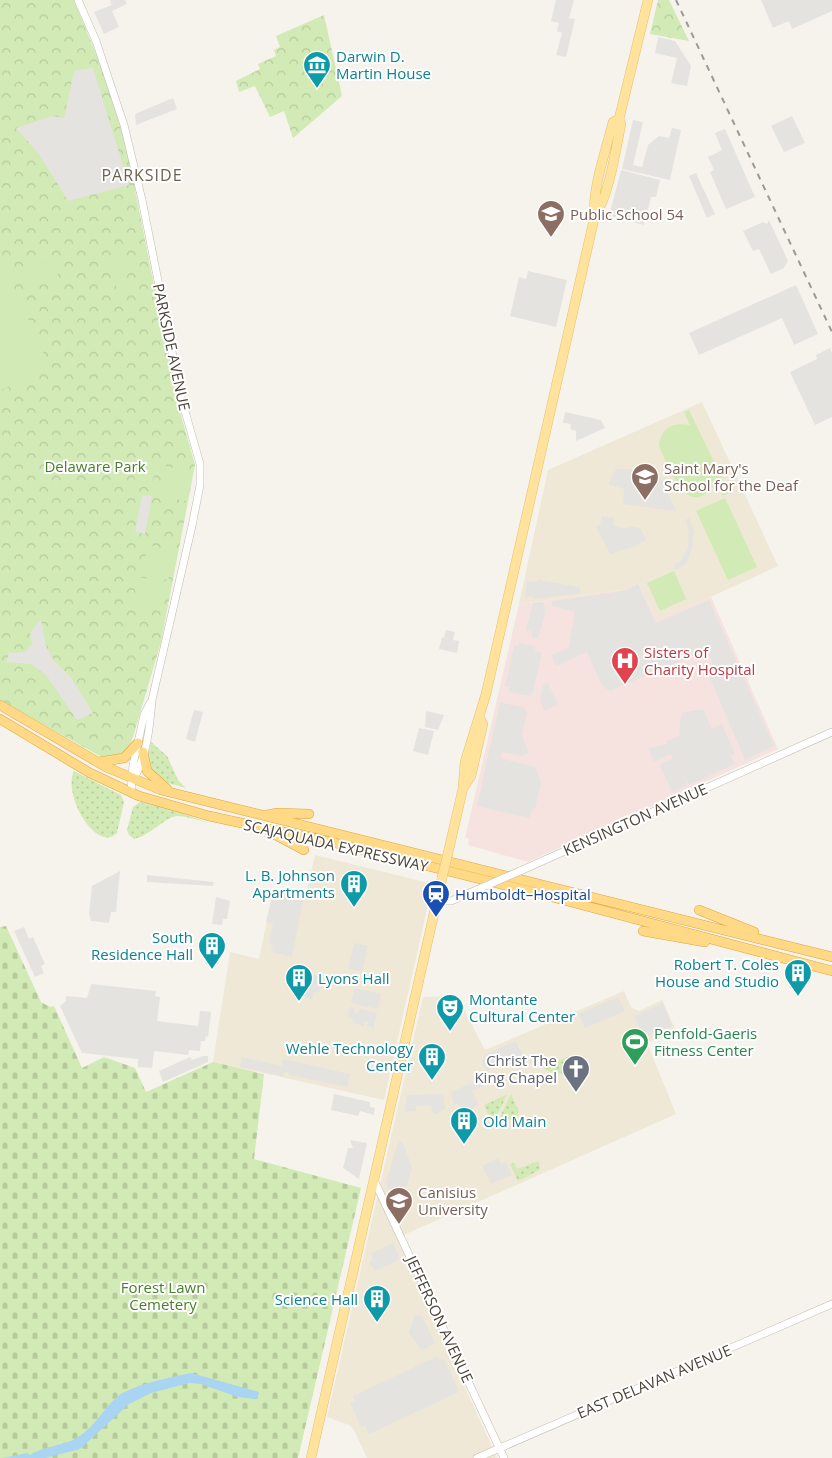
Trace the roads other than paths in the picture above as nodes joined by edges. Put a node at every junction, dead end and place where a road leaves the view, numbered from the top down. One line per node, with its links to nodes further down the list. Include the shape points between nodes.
1 (78, 0): 3 (street, PARKSIDE AVENUE, via 96,41 124,125 181,397 200,464 200,485 192,526)
2 (648, 0): 17 (main road, bridge, via 601,207 595,215 480,717 483,724 481,734 470,776 463,788)
3 (152, 700): 7 (street, PARKSIDE AVENUE, via 144,716); 8 (street, PARKSIDE AVENUE)
4 (0, 705): 9 (highway, SCAJAQUADA EXPRESSWAY)
5 (0, 719): 11 (highway, SCAJAQUADA EXPRESSWAY, via 90,773)
6 (832, 732): 17 (street, KENSINGTON AVENUE, bridge, via 451,901)
7 (138, 743): 9 (highway, via 121,759); 10 (street, PARKSIDE AVENUE)
8 (143, 752): 10 (street, PARKSIDE AVENUE); 12 (highway, via 149,774)
9 (98, 762): 10 (highway, SCAJAQUADA EXPRESSWAY)
10 (133, 780): 11 (street, PARKSIDE AVENUE); 12 (highway, SCAJAQUADA EXPRESSWAY)
11 (131, 792): 15 (highway, SCAJAQUADA EXPRESSWAY, via 209,816)
12 (174, 794): 14 (highway, SCAJAQUADA EXPRESSWAY)
13 (309, 814): 14 (highway)
14 (263, 816): 21 (highway, SCAJAQUADA EXPRESSWAY)
15 (266, 829): 16 (highway); 20 (highway, SCAJAQUADA EXPRESSWAY, via 537,893)
16 (304, 850)
17 (438, 901): 24 (main road)
18 (699, 910): 21 (highway)
19 (643, 931): 20 (highway)
20 (717, 942): 23 (highway, SCAJAQUADA EXPRESSWAY)
21 (785, 944): 22 (highway, SCAJAQUADA EXPRESSWAY)
22 (832, 957)
23 (832, 971)
24 (374, 1180): 26 (street, JEFFERSON AVENUE); 27 (main road)
25 (832, 1304): 26 (street, EAST DELAVAN AVENUE)
26 (500, 1448): 28 (street, EAST DELAVAN AVENUE); 29 (street, JEFFERSON AVENUE)
27 (311, 1458)
28 (477, 1458)
29 (504, 1458)

